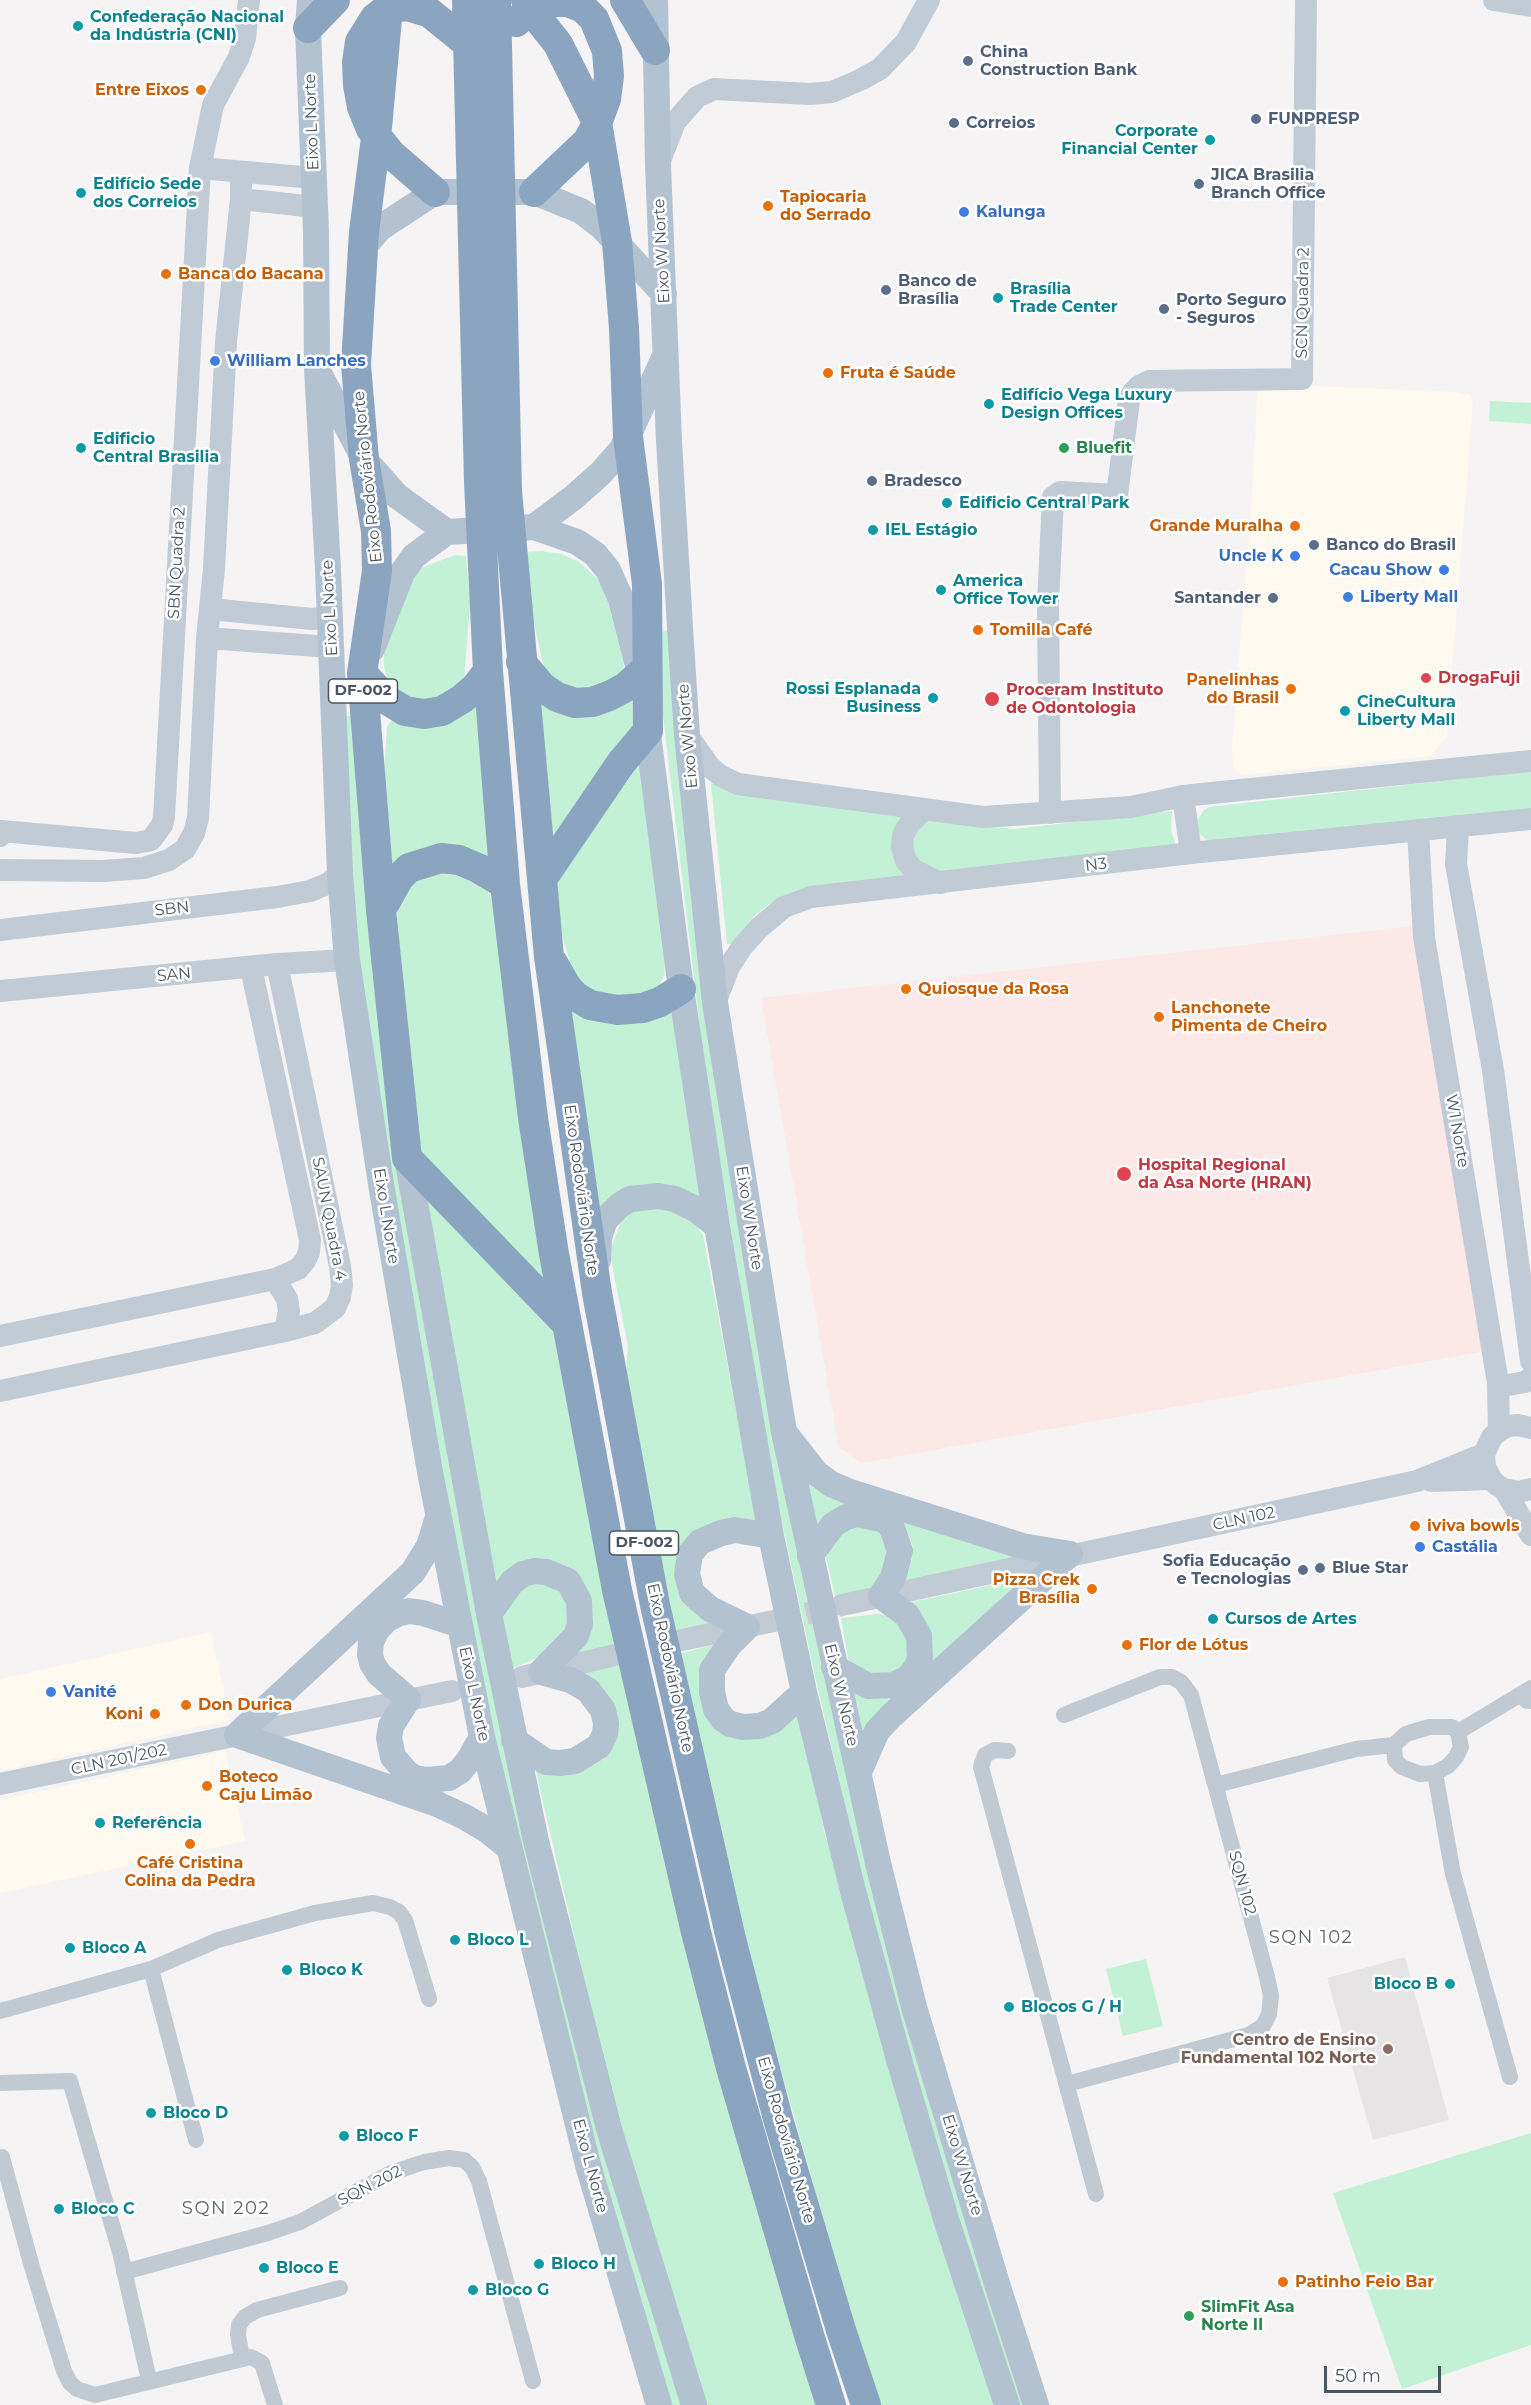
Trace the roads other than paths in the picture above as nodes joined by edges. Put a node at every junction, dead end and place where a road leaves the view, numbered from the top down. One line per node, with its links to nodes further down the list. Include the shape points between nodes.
1 (249, 0): 20 (street, SBN Quadra 2, via 245,38 213,105)
2 (335, 0): 13 (highway)
3 (466, 0): 15 (highway, Eixo Rodoviário Norte / DF-002)
4 (496, 0): 14 (highway, Eixo Rodoviário Norte / DF-002)
5 (625, 0): 16 (highway)
6 (655, 0): 16 (main road, Eixo W Norte)
7 (929, 0): 19 (street, via 906,42 880,69 832,92 714,89 697,97 675,122)
8 (1306, 0): 60 (street, SCN Quadra 2, via 1302,379 1149,381 1133,392 1129,400 1117,495 1055,494 1051,502 1048,603)
9 (1498, 0): 12 (street)
10 (393, 4): 15 (highway, via 430,13); 18 (highway, via 367,29 357,62 362,107)
11 (529, 5): 14 (highway); 17 (highway, via 558,44); 17 (highway, via 568,2 583,8 594,19 607,51 609,76)
12 (1531, 6)
13 (309, 14): 22 (main road, Eixo L Norte)
14 (498, 38): 48 (highway, Eixo Rodoviário Norte / DF-002, via 507,491)
15 (467, 43): 49 (highway, Eixo Rodoviário Norte / DF-002, via 478,470)
16 (655, 50): 19 (main road, Eixo W Norte)
17 (597, 122): 24 (highway, via 586,142); 27 (highway)
18 (376, 138): 23 (highway); 28 (highway, Eixo Rodoviário Norte / DF-002)
19 (658, 165): 29 (main road, Eixo W Norte)
20 (200, 168): 21 (street); 30 (street, SBN Quadra 2)
21 (241, 172): 22 (street); 25 (street)
22 (314, 178): 26 (main road, Eixo L Norte)
23 (439, 192): 24 (main road); 28 (main road, via 380,228)
24 (532, 192): 27 (main road, via 581,211)
25 (241, 199): 26 (street); 31 (street)
26 (315, 207): 35 (main road, Eixo L Norte)
27 (617, 242): 29 (main road); 36 (highway)
28 (362, 249): 37 (highway, Eixo Rodoviário Norte / DF-002, via 356,365)
29 (664, 294): 34 (main road, Eixo W Norte)
30 (193, 306): 31 (street); 32 (street, SBN Quadra 2)
31 (228, 312): 33 (street)
32 (190, 339): 33 (street); 38 (street, SBN Quadra 2)
33 (226, 342): 39 (street)
34 (666, 352): 36 (main road); 56 (main road, Eixo W Norte)
35 (316, 368): 37 (main road); 45 (main road, Eixo L Norte)
36 (628, 437): 42 (main road, via 601,473); 54 (highway, via 647,584)
37 (364, 459): 43 (main road, via 397,496); 50 (highway, Eixo Rodoviário Norte / DF-002, via 376,531 377,571)
38 (181, 492): 39 (street); 40 (street, SBN Quadra 2)
39 (218, 495): 41 (street)
40 (179, 522): 41 (street, via 208,520); 52 (street, SBN Quadra 2)
41 (216, 526): 44 (street)
42 (532, 527): 43 (main road); 51 (main road, Eixo W Norte, via 577,542 595,554 608,570 621,599)
43 (453, 532): 50 (main road, Eixo L Norte, via 414,556 402,573)
44 (210, 609): 45 (street, via 312,619); 46 (street)
45 (330, 617): 47 (main road, Eixo L Norte)
46 (207, 638): 47 (street); 53 (street)
47 (331, 647): 69 (main road, Eixo L Norte)
48 (521, 662): 51 (highway, via 542,687 575,703 609,696); 70 (highway, Eixo Rodoviário Norte / DF-002)
49 (488, 671): 50 (highway, via 462,699 442,711 424,714 405,711 387,700); 72 (highway, Eixo Rodoviário Norte / DF-002)
50 (362, 673): 73 (highway, Eixo Rodoviário Norte / DF-002)
51 (640, 674): 54 (main road, Eixo W Norte)
52 (169, 709): 53 (street); 55 (street, SBN Quadra 2)
53 (202, 725): 55 (street); 67 (street, via 198,818 185,849 169,860 144,868)
54 (648, 731): 70 (highway, via 621,763); 79 (main road, Eixo W Norte)
55 (168, 732): 64 (street, SBN Quadra 2, via 164,817 151,840 136,843 1,831)
56 (687, 735): 59 (street, via 710,767 738,784); 81 (main road, Eixo W Norte)
57 (1531, 761): 58 (street)
58 (1183, 796): 60 (street, via 1131,807); 65 (street)
59 (924, 810): 60 (street, via 982,817); 71 (street, via 903,835 904,854 914,870)
60 (1050, 813)
61 (1531, 819): 62 (street, N3)
62 (1458, 828): 63 (street, N3); 66 (street)
63 (1418, 830): 65 (street, N3); 68 (street, W1 Norte)
64 (0, 836)
65 (1191, 853): 71 (street, N3)
66 (1456, 864): 68 (street); 89 (street, via 1493,1070)
67 (0, 870)
68 (1421, 872): 91 (street, W1 Norte, via 1424,937)
69 (340, 874): 74 (street, SBN, via 310,891 277,897); 76 (main road, Eixo L Norte)
70 (542, 879): 75 (highway, Eixo Rodoviário Norte / DF-002)
71 (940, 883): 81 (street, N3, via 811,897 784,907 742,947 729,967)
72 (504, 884): 73 (highway, via 459,860 441,858 409,868); 86 (highway, Eixo Rodoviário Norte / DF-002, via 533,1118)
73 (381, 909): 82 (highway, Eixo Rodoviário Norte / DF-002)
74 (0, 930)
75 (549, 957): 79 (highway, via 566,986 590,1005 617,1010 643,1008); 85 (highway, Eixo Rodoviário Norte / DF-002)
76 (347, 960): 77 (street, SAN); 100 (main road, Eixo L Norte)
77 (277, 964): 78 (street, SAN); 87 (street, SAUN Quadra 4, via 342,1285 335,1308 323,1318)
78 (251, 968): 80 (street, SAN); 84 (street, SAUN Quadra 4, via 310,1240 309,1252 298,1269)
79 (681, 989): 83 (main road, Eixo W Norte)
80 (0, 991)
81 (715, 1003): 95 (main road, Eixo W Norte)
82 (407, 1158): 86 (highway); 107 (main road, Eixo L Norte)
83 (717, 1226): 85 (main road, via 675,1199 630,1199 605,1220 599,1238); 102 (main road, Eixo W Norte)
84 (274, 1279): 87 (street, via 287,1299); 88 (street, SAUN Quadra 4)
85 (597, 1293): 149 (highway, Eixo Rodoviário Norte / DF-002, via 655,1605 731,1939 778,2119)
86 (566, 1323): 148 (highway, Eixo Rodoviário Norte / DF-002, via 617,1590 696,1932 734,2079)
87 (285, 1331): 92 (street, SAUN Quadra 4)
88 (0, 1336)
89 (1531, 1361)
90 (1531, 1378): 91 (street, via 1508,1385)
91 (1498, 1383): 94 (street, W1 Norte)
92 (0, 1391)
93 (1531, 1428): 94 (street, via 1518,1425)
94 (1498, 1431): 96 (street)
95 (784, 1432): 103 (main road, via 816,1473 831,1484 1022,1546); 104 (main road, Eixo W Norte)
96 (1485, 1454): 97 (street, CLN 102); 98 (street, via 1485,1467)
97 (1417, 1481): 98 (street, CLN 102); 103 (street, CLN 102)
98 (1498, 1484): 99 (street, CLN 102, via 1519,1492); 101 (street)
99 (1531, 1488)
100 (438, 1517): 109 (main road, Eixo L Norte); 121 (main road, via 429,1546 413,1572)
101 (1531, 1535)
102 (771, 1536): 110 (main road, via 735,1530 710,1536 693,1548 688,1563 689,1586 699,1601); 116 (main road, Eixo W Norte)
103 (1070, 1554): 105 (street, CLN 102); 126 (main road, via 891,1716 877,1731)
104 (810, 1556): 105 (main road, via 832,1525 846,1517 858,1514 885,1520 900,1551 893,1578); 113 (main road, Eixo W Norte)
105 (881, 1596): 106 (street, CLN 102); 113 (main road, via 914,1624 920,1646 916,1668 908,1678 885,1687 868,1686)
106 (842, 1605)
107 (489, 1614): 114 (main road, via 512,1582 523,1574 546,1572 568,1581 581,1613 576,1635); 123 (main road, Eixo L Norte)
108 (774, 1621): 110 (street)
109 (460, 1625): 118 (main road, via 409,1611 386,1620 376,1630 371,1642 372,1663); 122 (main road, Eixo L Norte)
110 (747, 1627): 111 (street); 116 (main road, via 712,1670 712,1692 723,1719 743,1727 759,1726 772,1721)
111 (677, 1641)
112 (615, 1655): 114 (street)
113 (834, 1667): 126 (main road, Eixo W Norte)
114 (532, 1674): 123 (main road, via 570,1680 588,1690 603,1710 604,1734 599,1746 590,1753 560,1763 546,1762)
115 (452, 1691): 118 (street, CLN 201/202)
116 (804, 1692): 150 (main road, Eixo W Norte, via 900,2063)
117 (1530, 1695): 120 (street)
118 (408, 1699): 121 (street, CLN 201/202); 122 (main road, via 391,1726 390,1749 399,1766 415,1778 449,1778 469,1760)
119 (1064, 1715): 129 (street, SQN 102, via 1160,1677 1172,1677 1191,1695)
120 (1458, 1732): 124 (street, via 1452,1726 1429,1727 1406,1734); 127 (street, via 1461,1747 1456,1757)
121 (237, 1735): 128 (street, CLN 201/202); 130 (main road, via 437,1804 487,1830)
122 (482, 1737): 130 (main road, Eixo L Norte)
123 (514, 1740): 147 (main road, Eixo L Norte, via 609,2129)
124 (1394, 1745): 127 (street, via 1395,1760 1402,1767); 129 (street, via 1356,1749)
125 (1008, 1751): 136 (street, via 995,1750 984,1755 981,1767)
126 (859, 1773): 151 (main road, Eixo W Norte, via 914,2007)
127 (1435, 1773): 134 (street, via 1454,1875)
128 (0, 1784)
129 (1216, 1785): 136 (street, SQN 102, via 1268,1977 1269,2014 1263,2026 1249,2035)
130 (509, 1848): 146 (main road, Eixo L Norte, via 588,2164)
131 (150, 1969): 132 (street, via 218,1940 315,1913 373,1903 390,1907 405,1920); 133 (street); 137 (street)
132 (429, 1999)
133 (0, 2011)
134 (1510, 2077)
135 (0, 2083): 140 (street, via 70,2081)
136 (1067, 2084): 139 (street)
137 (196, 2140)
138 (2, 2157): 143 (street, via 70,2383 76,2390 95,2395)
139 (1096, 2193)
140 (124, 2272): 143 (street); 144 (street, SQN 202, via 300,2222 391,2173 424,2162 464,2160 479,2181)
141 (340, 2288): 142 (street, via 257,2310 245,2317 238,2335)
142 (242, 2358): 143 (street); 145 (street, via 256,2358 262,2363)
143 (149, 2380)
144 (533, 2381)
145 (275, 2405)
146 (658, 2405)
147 (694, 2405)
148 (831, 2405)
149 (866, 2405)
150 (1007, 2405)
151 (1036, 2405)

